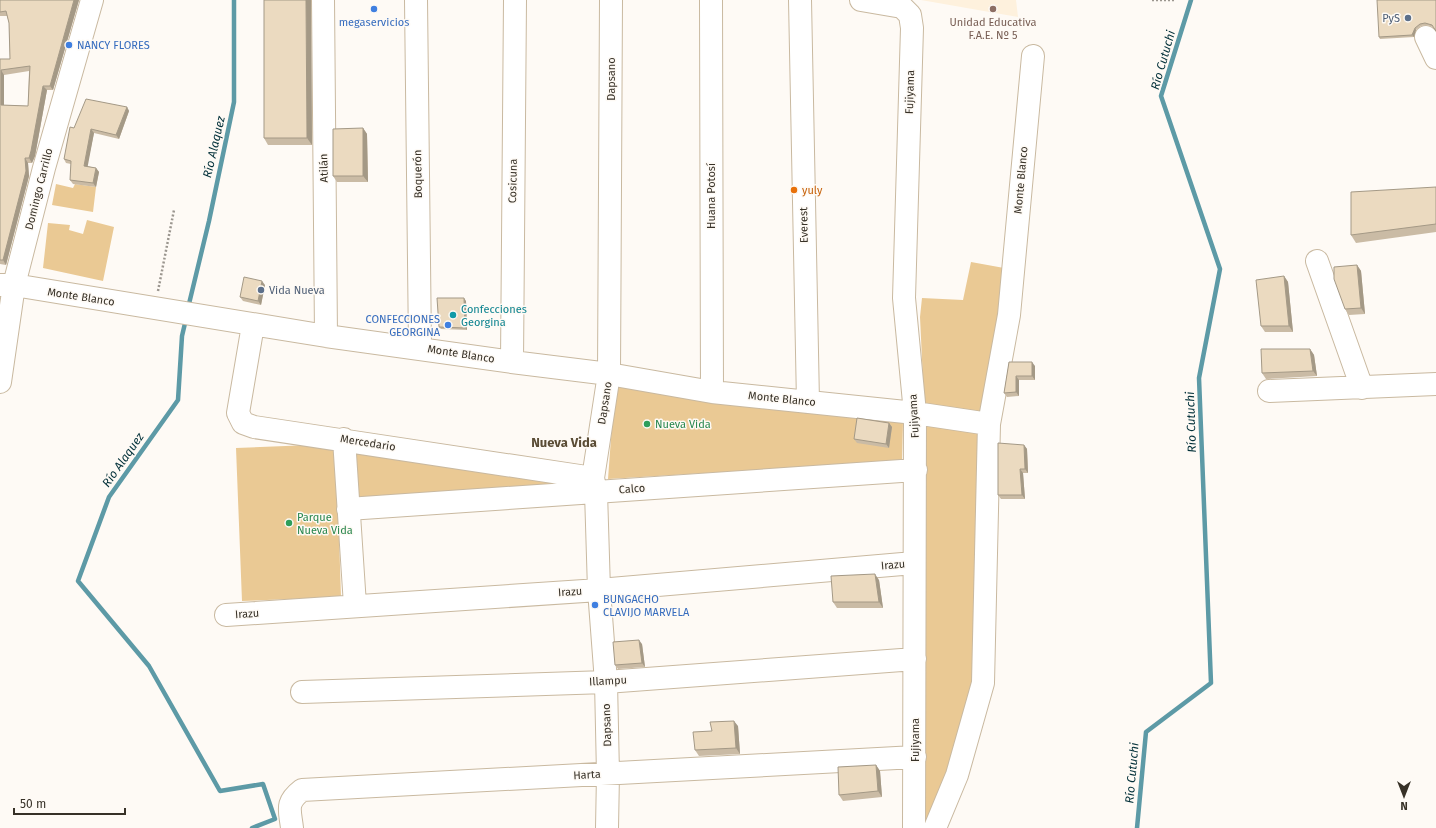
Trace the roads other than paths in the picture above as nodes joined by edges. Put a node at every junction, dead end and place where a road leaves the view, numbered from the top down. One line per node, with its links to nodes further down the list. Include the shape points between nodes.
1 (92, 0): 13 (street, Domingo Carrillo)
2 (323, 0): 15 (street, Atilán)
3 (416, 0): 16 (street, Boquerón)
4 (515, 0): 17 (street, Cosicuna)
5 (611, 0): 18 (street, Dapsano)
6 (711, 0): 23 (street, Huana Potosí)
7 (800, 0): 24 (street, Everest)
8 (861, 0): 25 (street, Fujiyama, via 902,7 910,15 912,28 904,298)
9 (1426, 36): 11 (street)
10 (1033, 56): 26 (street, Monte Blanco, via 1009,315)
11 (1436, 58)
12 (1317, 261): 21 (street)
13 (7, 285): 14 (street, Monte Blanco); 19 (street, Domingo Carrillo)
14 (253, 325): 15 (street, Monte Blanco); 27 (street, Mercedario, via 238,413 243,422 254,427)
15 (326, 336): 16 (street, Monte Blanco)
16 (420, 348): 17 (street, Monte Blanco)
17 (512, 362): 18 (street, Monte Blanco)
18 (609, 374): 23 (street, Monte Blanco); 29 (street, Dapsano)
19 (0, 382)
20 (1436, 384): 21 (street)
21 (1362, 388): 22 (street)
22 (1269, 391)
23 (712, 392): 24 (street, Monte Blanco)
24 (808, 402): 25 (street, Monte Blanco)
25 (914, 413): 26 (street, Monte Blanco); 28 (street, Fujiyama)
26 (989, 424): 43 (street, via 984,683 957,775)
27 (344, 439): 29 (street, Mercedario); 30 (street)
28 (916, 470): 29 (street, Calco); 31 (street, Fujiyama)
29 (595, 485): 30 (street, Calco); 32 (street, Dapsano)
30 (348, 509): 33 (street)
31 (914, 563): 32 (street, Irazu); 35 (street, Fujiyama)
32 (599, 590): 33 (street, Irazu); 36 (street, Dapsano)
33 (355, 606): 34 (street, Irazu)
34 (226, 615)
35 (915, 659): 36 (street, Illampu); 38 (street, Fujiyama)
36 (606, 682): 37 (street, Illampu); 39 (street, Dapsano)
37 (302, 692)
38 (915, 757): 39 (street, Harta); 42 (street, Fujiyama)
39 (608, 774): 40 (street, Harta, via 302,790 293,797 289,806); 41 (street, Dapsano)
40 (292, 828)
41 (607, 828)
42 (914, 828)
43 (935, 828)

